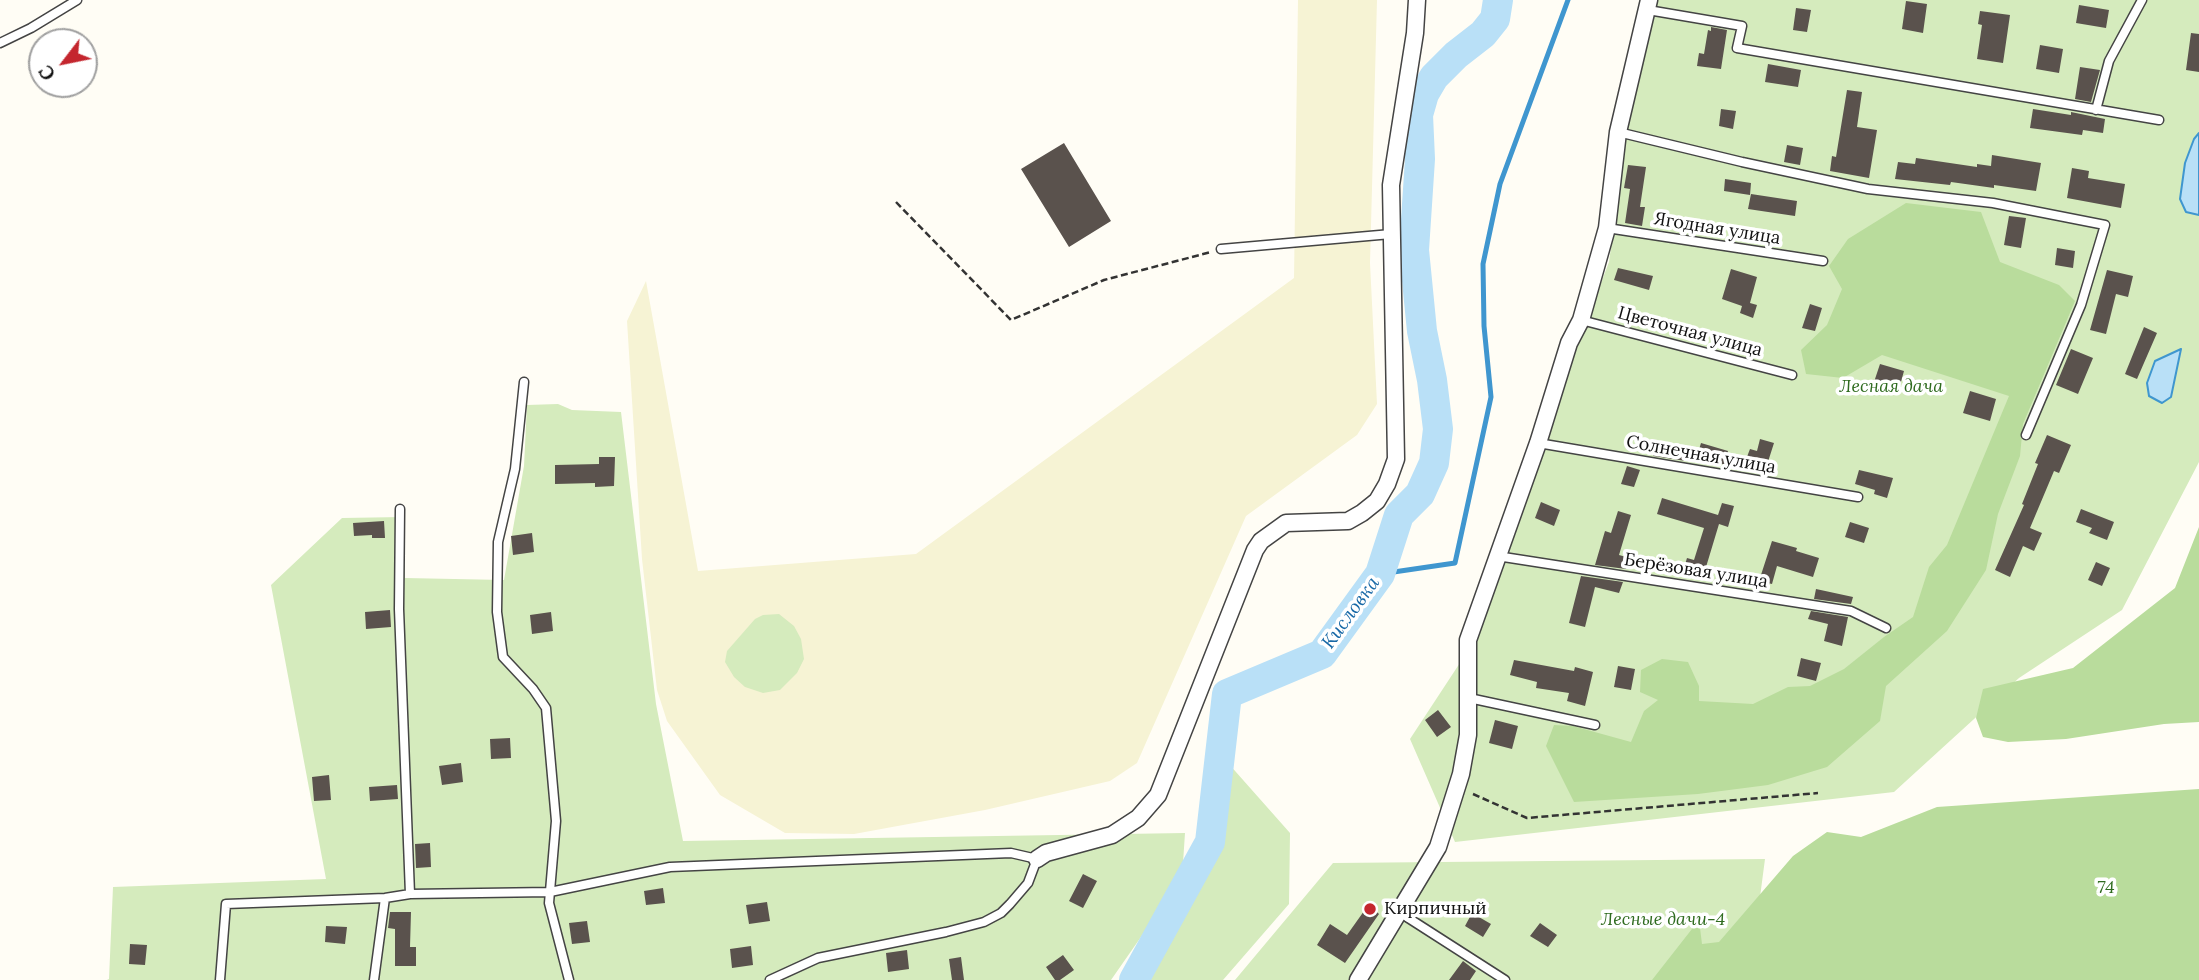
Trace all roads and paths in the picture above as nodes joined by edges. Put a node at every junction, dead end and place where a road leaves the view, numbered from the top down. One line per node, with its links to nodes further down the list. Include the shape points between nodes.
1 (78, 0): 5 (lane)
2 (1417, 0): 11 (street, via 1391,185)
3 (2142, 0): 6 (lane, via 2109,61)
4 (1649, 5): 6 (lane, via 1742,26 1737,48); 8 (street)
5 (0, 43)
6 (2096, 110): 7 (lane)
7 (2159, 120)
8 (1618, 132): 10 (street); 17 (lane, via 1868,189 1993,203 2105,225 2081,305)
9 (896, 202): 12 (path, via 1011,320 1104,280)
10 (1607, 228): 13 (lane, Ягодная улица); 14 (street)
11 (1391, 234): 12 (lane); 27 (street, via 1396,459 1387,484 1377,500 1348,521 1286,523 1261,541 1158,795 1138,818 1112,835)
12 (1221, 249)
13 (1823, 261)
14 (1581, 320): 15 (lane, Цветочная улица); 18 (street, via 1569,343)
15 (1792, 375)
16 (524, 382): 28 (lane, via 515,469 498,542 497,612 503,657 546,708 556,821)
17 (2026, 435)
18 (1538, 443): 19 (lane, Солнечная улица); 21 (street)
19 (1858, 498)
20 (400, 509): 29 (lane, via 399,609)
21 (1497, 556): 22 (lane, Берёзовая улица, via 1851,611); 23 (street, via 1468,640)
22 (1886, 628)
23 (1469, 698): 24 (lane); 25 (street, via 1468,736)
24 (1595, 724)
25 (1457, 787): 26 (path, via 1527,818); 31 (street, via 1438,847)
26 (1818, 793)
27 (1037, 859): 28 (lane, via 1011,853 670,867); 35 (lane, via 1028,883 1001,913 984,922 818,958)
28 (550, 892): 29 (lane); 34 (lane)
29 (410, 894): 30 (lane)
30 (385, 898): 32 (lane, via 226,904); 33 (lane)
31 (1399, 912): 36 (street); 37 (lane)
32 (219, 980)
33 (374, 980)
34 (569, 980)
35 (770, 980)
36 (1357, 980)
37 (1505, 980)

